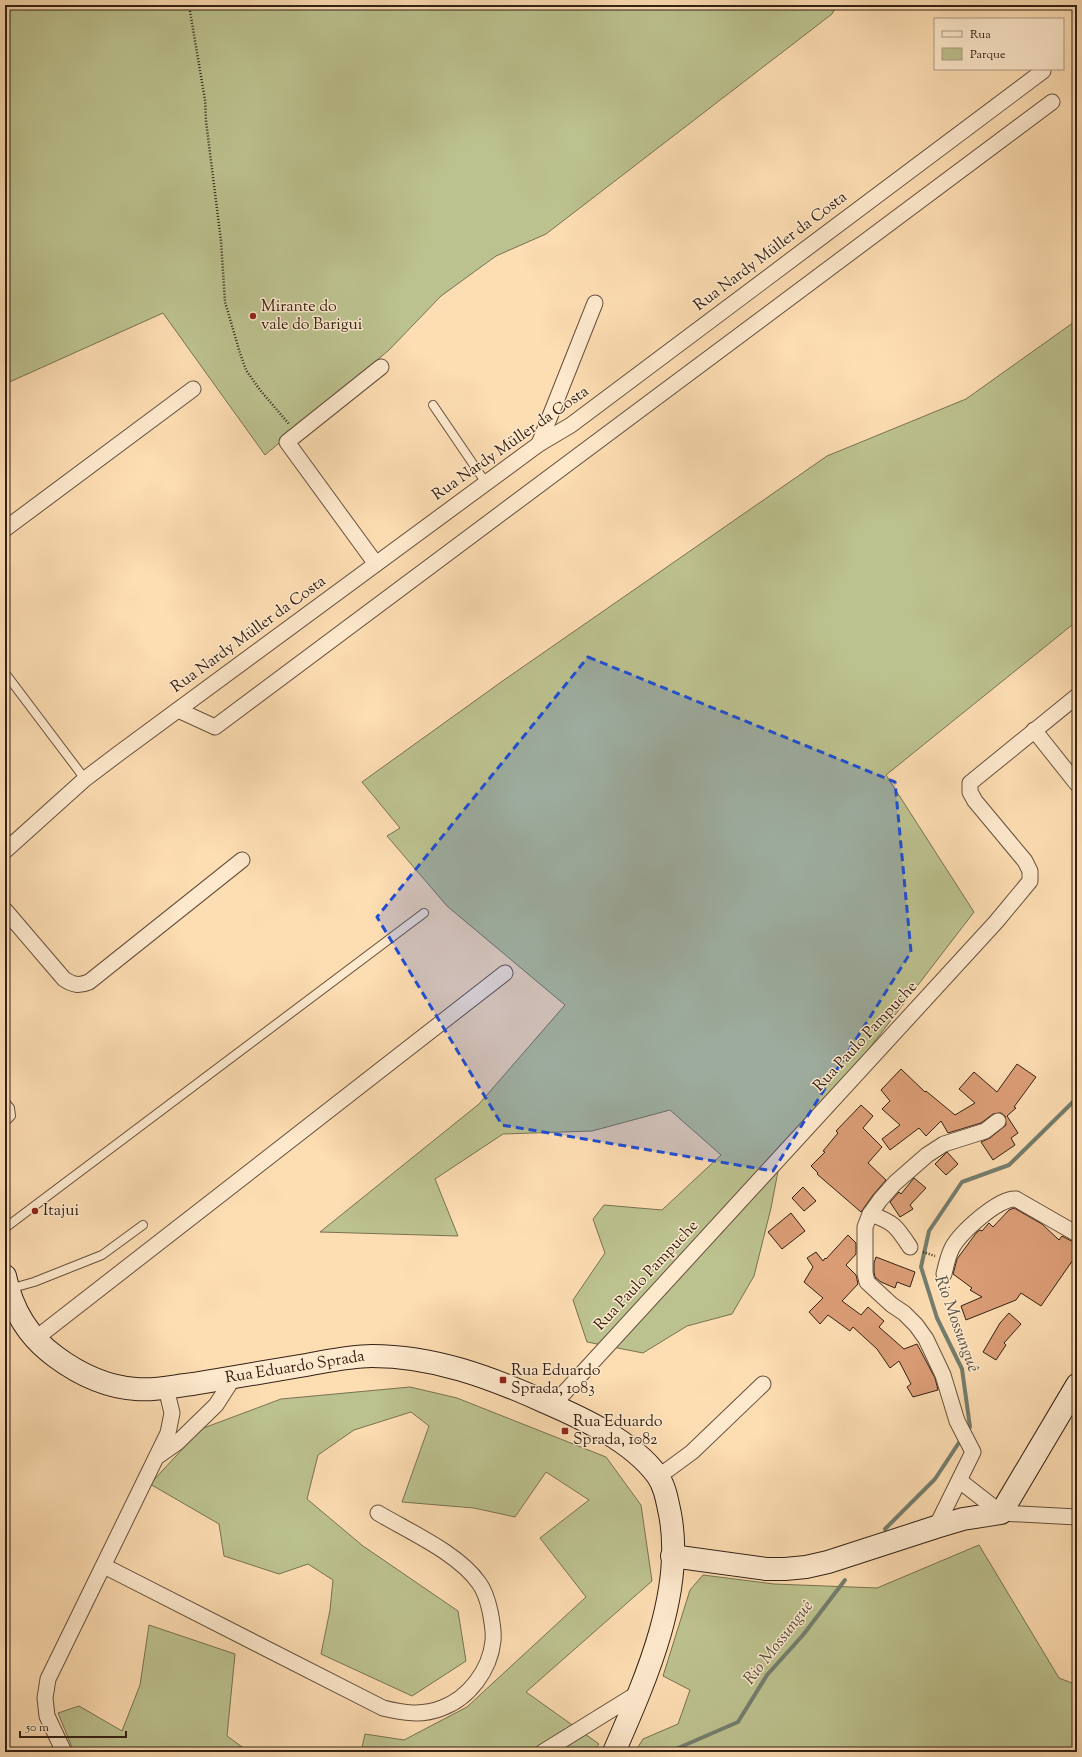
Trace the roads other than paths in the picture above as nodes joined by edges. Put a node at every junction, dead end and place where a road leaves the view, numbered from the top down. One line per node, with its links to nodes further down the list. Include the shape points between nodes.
1 (1043, 71): 7 (street, Rua Nardy Müller da Costa, via 571,425)
2 (1052, 102): 13 (street, via 215,727)
3 (595, 303): 7 (street)
4 (381, 367): 10 (street, via 287,442)
5 (192, 389): 9 (street)
6 (433, 405): 8 (lane)
7 (539, 444): 8 (street, Rua Nardy Müller da Costa)
8 (486, 483): 10 (street, Rua Nardy Müller da Costa)
9 (5, 529)
10 (376, 564): 13 (street, Rua Nardy Müller da Costa)
11 (5, 673): 15 (lane)
12 (1077, 696): 14 (street, Rua Paulo Pampuche)
13 (178, 710): 15 (street, Rua Nardy Müller da Costa)
14 (1034, 730): 16 (street); 37 (street, Rua Paulo Pampuche, via 970,783 970,792 975,801 1025,861 1030,871 1030,881 996,922)
15 (85, 779): 17 (street, Rua Nardy Müller da Costa)
16 (1077, 784)
17 (5, 851)
18 (242, 860): 19 (street, via 89,982 80,985 64,979)
19 (5, 910)
20 (424, 913): 27 (lane)
21 (505, 973): 32 (street)
22 (5, 1102): 24 (lane, via 10,1108 10,1116)
23 (998, 1121): 25 (street, via 985,1131 944,1144 927,1155 895,1183)
24 (5, 1122)
25 (870, 1214): 29 (street, via 895,1226); 40 (street, via 864,1227 867,1282 908,1317 926,1339 943,1375 961,1428 973,1452)
26 (143, 1225): 31 (lane, via 102,1255 34,1282)
27 (5, 1228)
28 (1077, 1234): 30 (street, via 1016,1199 1005,1200 963,1234 953,1247)
29 (910, 1247)
30 (946, 1267)
31 (6, 1283): 32 (main road, Rua Eduardo Sprada, via 22,1323)
32 (35, 1339): 36 (main road, Rua Eduardo Sprada, via 66,1364 112,1386 135,1389)
33 (234, 1377): 36 (main road, Rua Eduardo Sprada); 37 (main road, Rua Eduardo Sprada, via 342,1359 368,1356 395,1357 451,1366); 38 (street, via 211,1410 178,1442)
34 (763, 1384): 39 (street, via 692,1452)
35 (1077, 1385): 41 (main road)
36 (166, 1388): 38 (street, via 172,1413 168,1434)
37 (553, 1405): 39 (main road, Rua Eduardo Sprada, via 618,1440 648,1465)
38 (157, 1457): 46 (street)
39 (658, 1477): 45 (main road, Rua Eduardo Sprada, via 664,1488 671,1522)
40 (960, 1481): 41 (street); 44 (street)
41 (1001, 1512): 43 (street); 44 (main road)
42 (378, 1513): 46 (street, via 454,1558 468,1570 480,1584 488,1602 492,1621 493,1641 486,1666 475,1684 461,1697 442,1708 420,1714 383,1708)
43 (1077, 1517)
44 (936, 1527): 45 (main road, via 836,1560 806,1567 766,1569)
45 (672, 1556): 47 (main road, Rua Eduardo Sprada, via 668,1596)
46 (104, 1566): 48 (street, via 48,1679 45,1698 47,1716)
47 (641, 1691): 49 (street); 50 (main road, Rua Eduardo Sprada)
48 (64, 1752)
49 (543, 1752)
50 (614, 1752)

